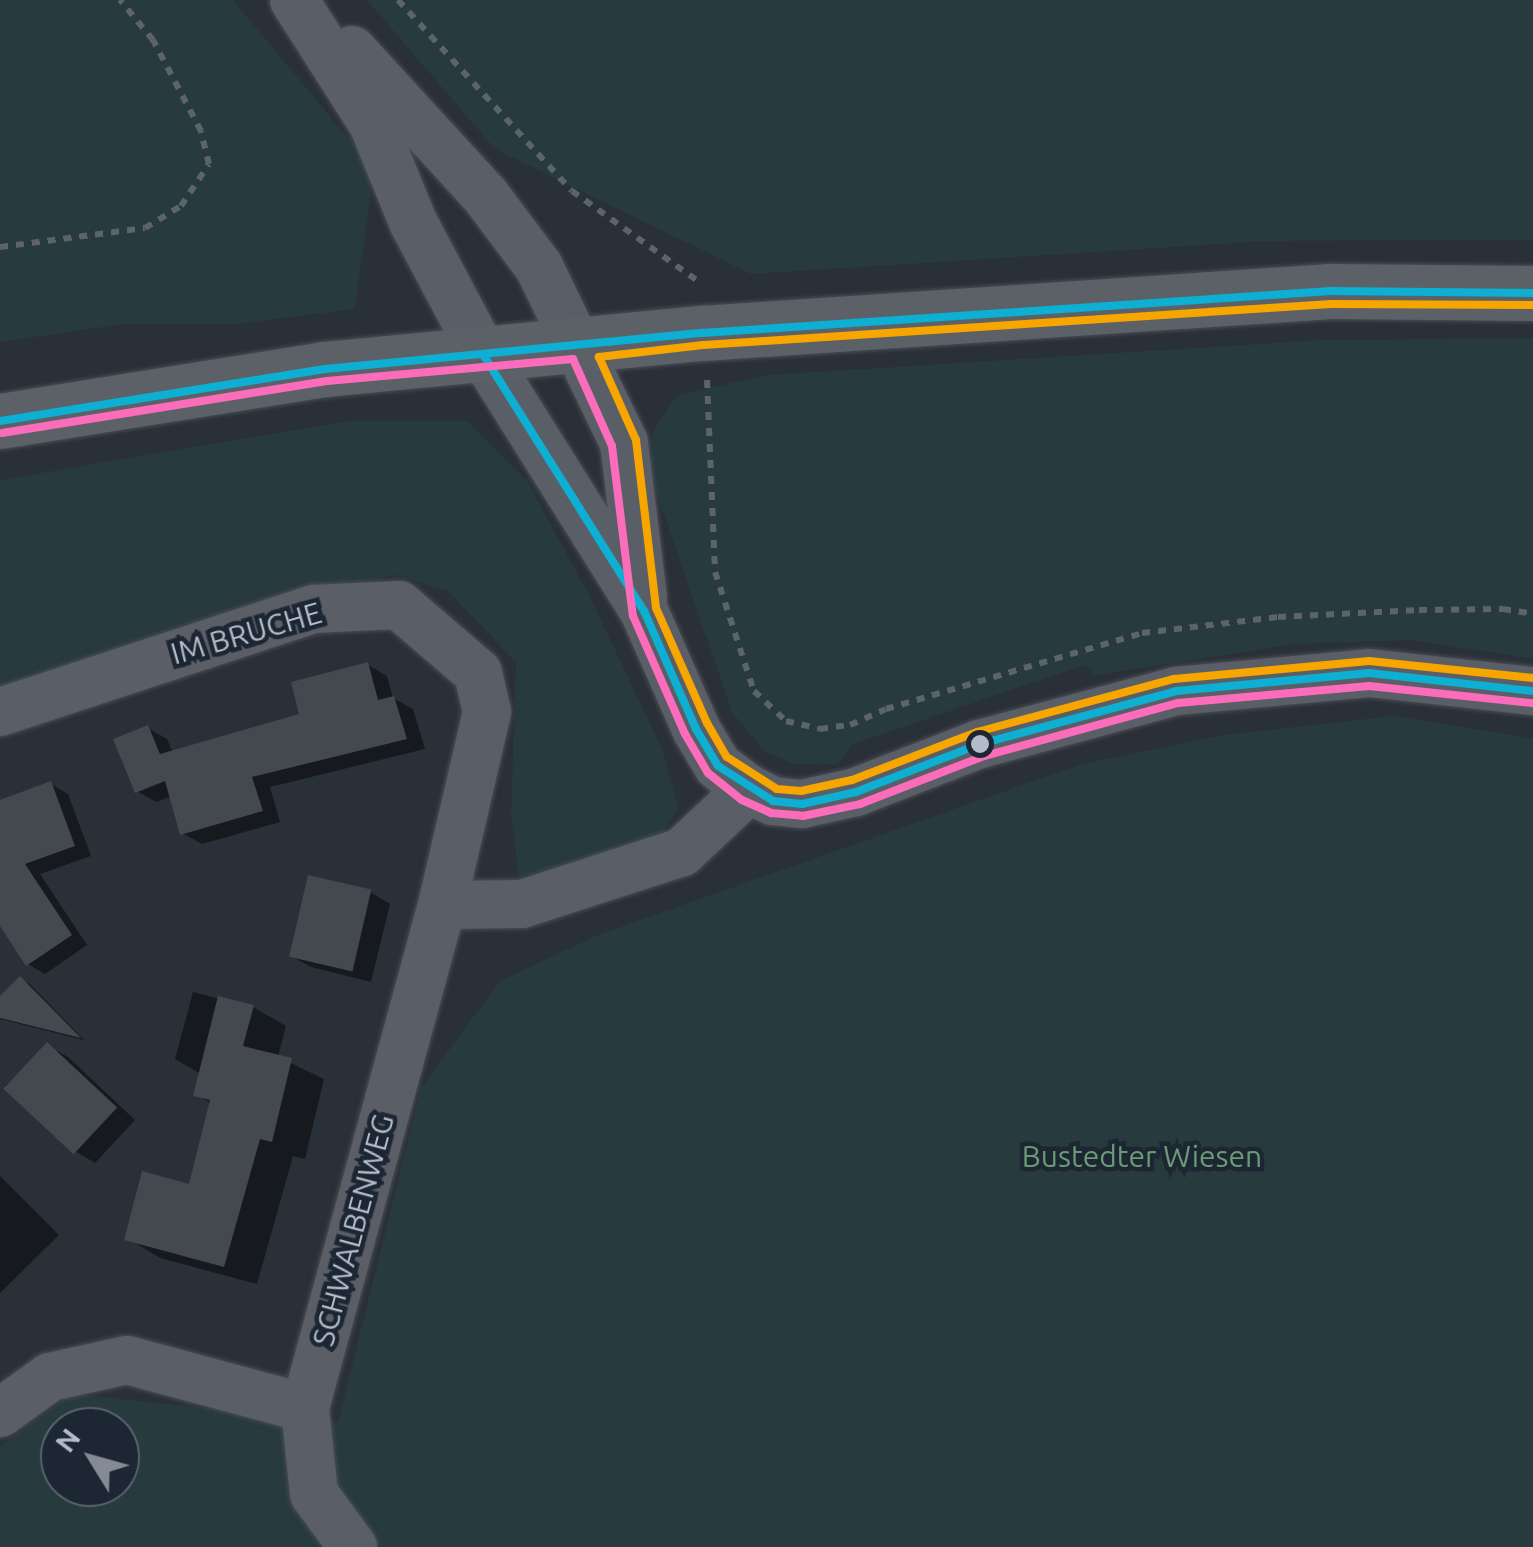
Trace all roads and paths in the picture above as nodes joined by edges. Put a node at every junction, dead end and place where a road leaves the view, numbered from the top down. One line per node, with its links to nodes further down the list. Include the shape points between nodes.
1 (120, 0): 5 (path, via 153,40 202,132 209,164 182,206 146,228)
2 (294, 0): 9 (street, via 374,124 413,222)
3 (306, 0): 8 (street, via 485,195 540,268)
4 (398, 0): 7 (path, via 572,191)
5 (0, 247)
6 (1533, 292): 7 (main road, via 1331,290)
7 (702, 309): 8 (main road); 12 (path, via 715,572 754,691 786,721 820,729 850,724 1142,632 1401,611)
8 (581, 346): 9 (main road); 11 (street, via 624,443)
9 (484, 356): 10 (main road, via 325,369); 11 (street)
10 (0, 421)
11 (644, 611): 15 (street, via 696,729 718,766)
12 (1533, 614)
13 (1533, 691): 15 (street, via 1369,672 1176,691 980,744 856,792 802,804)
14 (0, 712): 16 (street, IM BRUCHE, via 314,609 399,605 478,673 487,712)
15 (748, 790): 16 (street, via 682,852 522,904)
16 (442, 904): 17 (street, SCHWALBENWEG)
17 (305, 1408): 18 (street, via 127,1360 50,1377); 19 (street, SCHWALBENWEG, via 314,1494)
18 (0, 1413)
19 (353, 1547)

